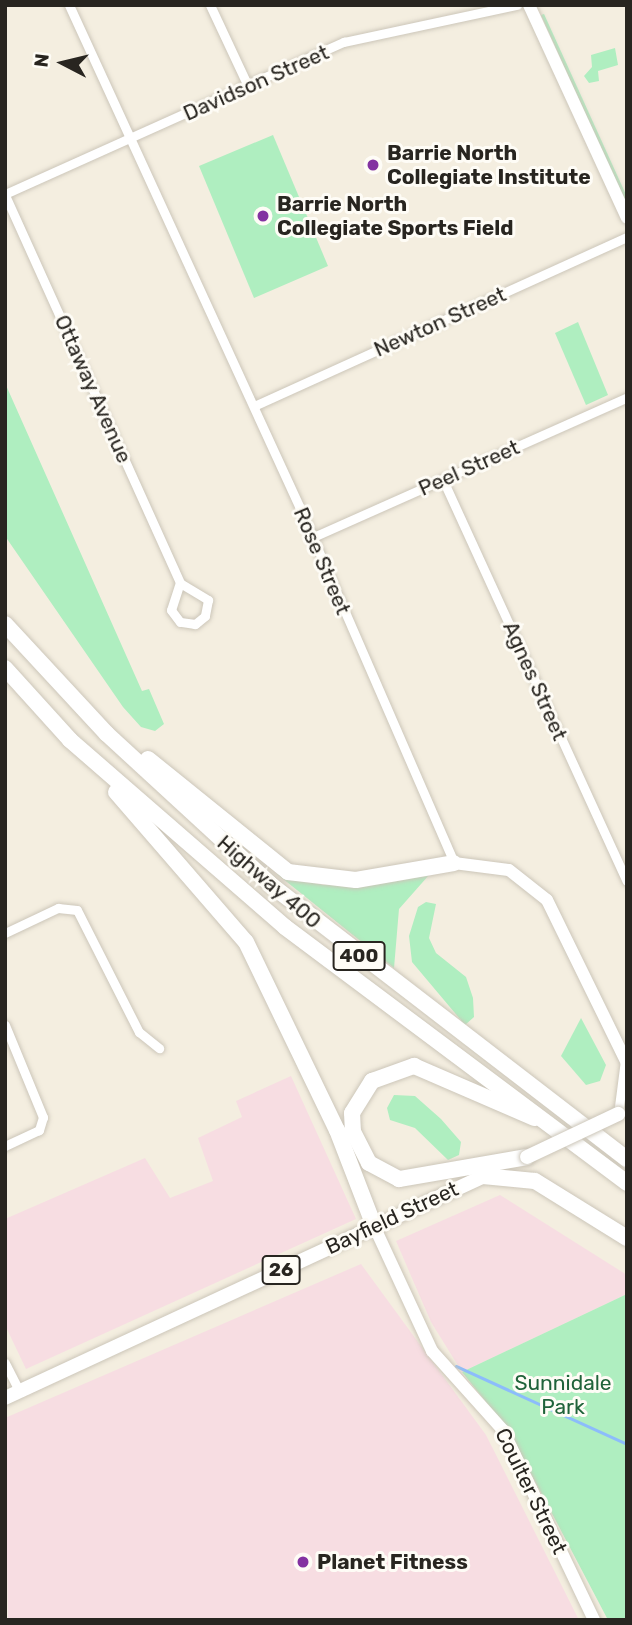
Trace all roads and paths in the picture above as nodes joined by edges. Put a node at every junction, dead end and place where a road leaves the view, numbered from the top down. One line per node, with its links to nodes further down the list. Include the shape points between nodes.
1 (69, 5): 6 (street, Rose Street)
2 (210, 5): 5 (street)
3 (517, 5): 5 (street, Davidson Street, via 344,42)
4 (529, 5): 8 (street)
5 (248, 86): 6 (street, Davidson Street)
6 (132, 138): 7 (street, Davidson Street); 11 (street, Rose Street)
7 (5, 195): 14 (street, Ottaway Avenue)
8 (627, 218)
9 (627, 237): 11 (street, Newton Street)
10 (627, 397): 12 (street, Peel Street)
11 (254, 406): 13 (street, Rose Street)
12 (443, 480): 13 (street, Peel Street); 20 (street, Agnes Street)
13 (311, 538): 19 (street, Rose Street)
14 (180, 583): 14 (street, via 171,610 180,622 195,624 205,616 208,600)
15 (5, 624): 17 (highway, Highway 400 / 400)
16 (5, 668): 18 (highway, Highway 400 / 400)
17 (107, 734): 19 (highway, via 148,759 288,872 356,880); 29 (highway, Highway 400 / 400, via 325,931)
18 (70, 740): 26 (highway, Highway 400 / 400, via 285,927); 32 (highway, via 246,942 337,1130)
19 (454, 863): 24 (street, via 509,870 535,887 558,916)
20 (627, 881)
21 (5, 933): 23 (street, via 58,908 77,910 139,1031)
22 (5, 1026): 27 (street, via 43,1117 39,1130)
23 (159, 1048)
24 (626, 1061): 25 (street)
25 (622, 1111): 28 (main road, Bayfield Street / 26, bridge)
26 (546, 1121): 28 (highway, via 414,1066 372,1081 352,1114 353,1132 369,1163 399,1179); 31 (highway, Highway 400 / 400)
27 (5, 1146)
28 (527, 1157): 30 (main road, Bayfield Street / 26)
29 (627, 1159)
30 (483, 1176): 32 (main road, Bayfield Street / 26); 33 (highway, via 535,1181)
31 (627, 1183)
32 (374, 1226): 35 (main road, Bayfield Street / 26); 37 (street, Coulter Street, via 432,1351 503,1430)
33 (627, 1238)
34 (5, 1363): 35 (street)
35 (19, 1391): 36 (main road, Bayfield Street / 26)
36 (5, 1398)
37 (594, 1620)

